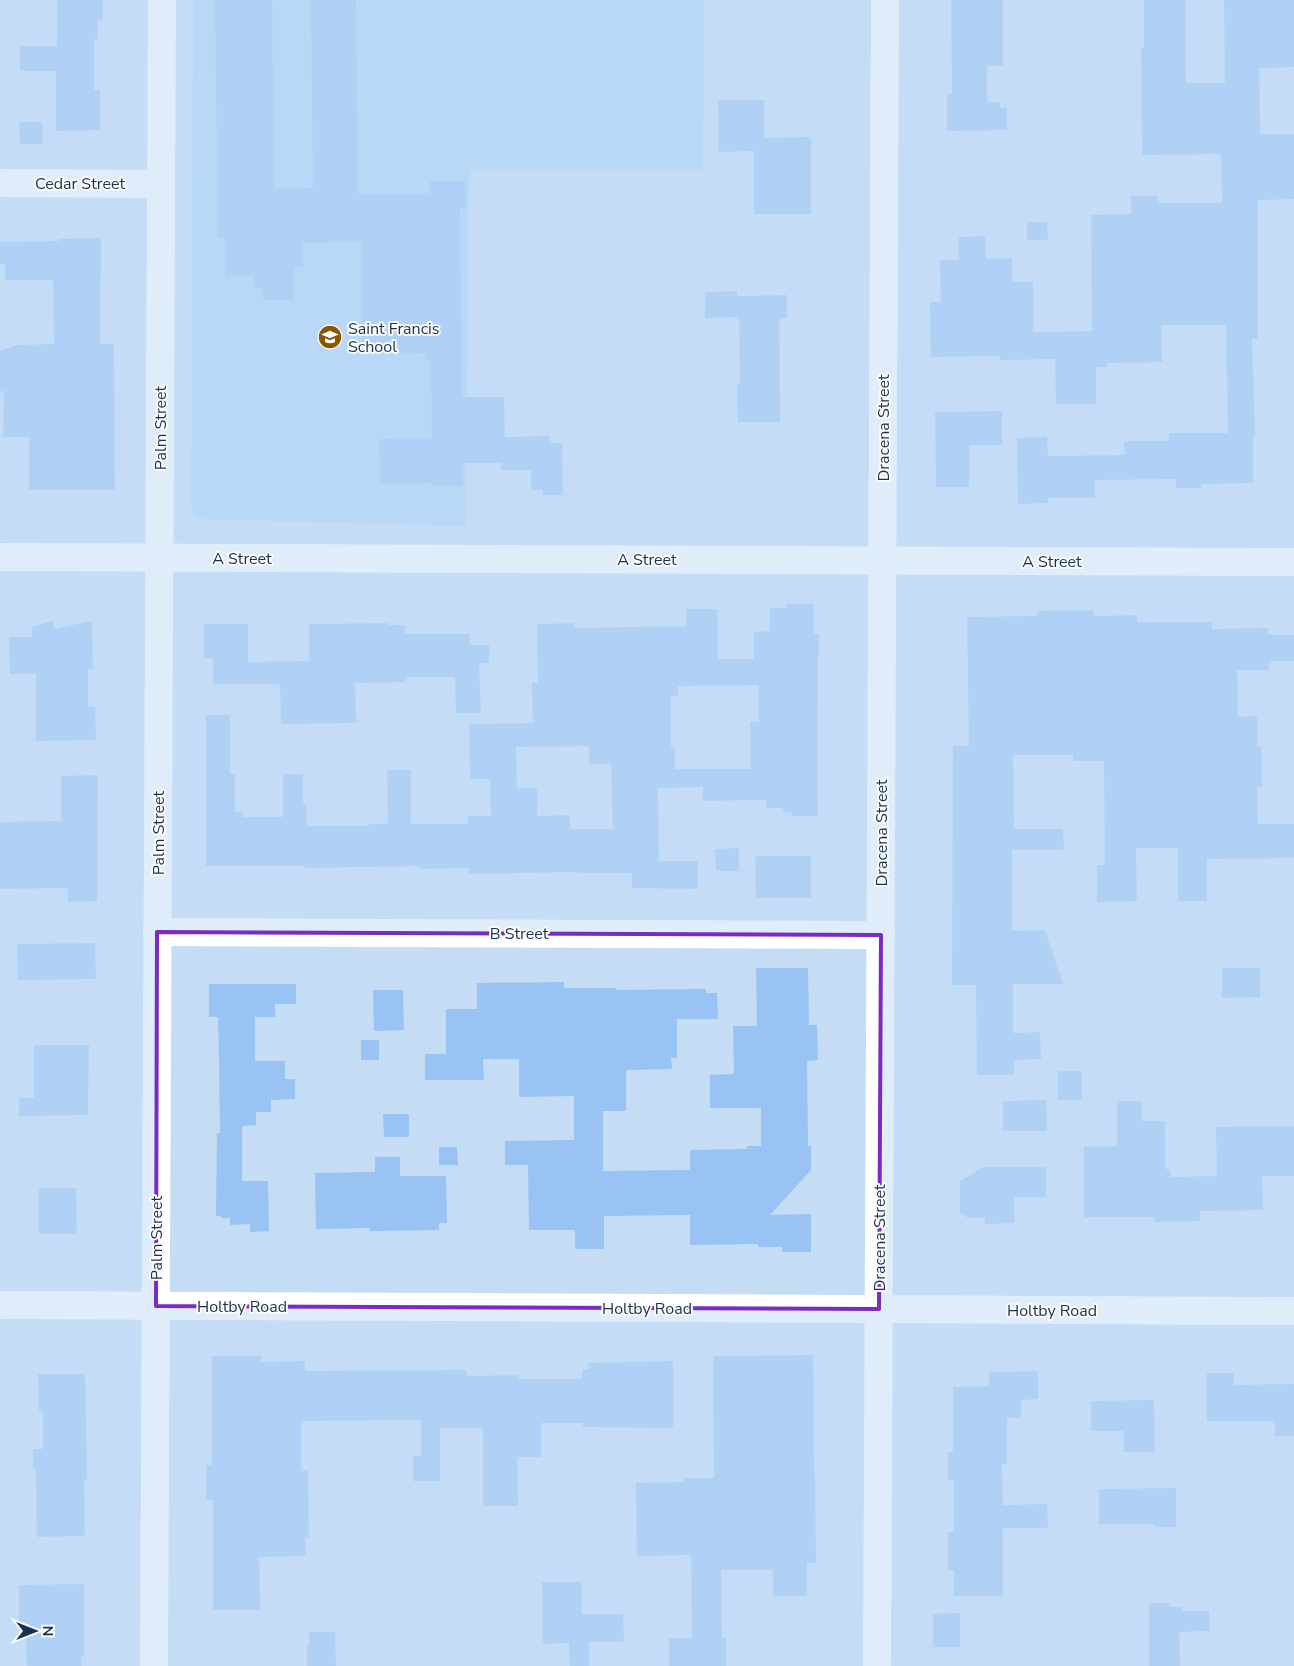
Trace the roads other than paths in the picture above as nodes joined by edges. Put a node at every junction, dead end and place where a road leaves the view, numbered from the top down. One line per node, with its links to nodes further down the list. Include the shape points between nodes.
1 (162, 0): 4 (street, Palm Street)
2 (885, 0): 7 (street, Dracena Street)
3 (0, 183): 4 (street, Cedar Street)
4 (161, 184): 6 (street, Palm Street)
5 (0, 557): 6 (street, A Street)
6 (159, 558): 7 (street, A Street); 9 (street, Palm Street)
7 (882, 560): 8 (street, A Street); 10 (street, Dracena Street)
8 (1294, 562)
9 (157, 932): 10 (street, B Street); 12 (street, Palm Street)
10 (880, 935): 13 (street, Dracena Street)
11 (0, 1305): 12 (street, Holtby Road)
12 (156, 1306): 13 (street, Holtby Road); 15 (street, Palm Street)
13 (878, 1309): 14 (street, Holtby Road); 16 (street, Dracena Street)
14 (1294, 1311)
15 (154, 1666)
16 (877, 1666)

